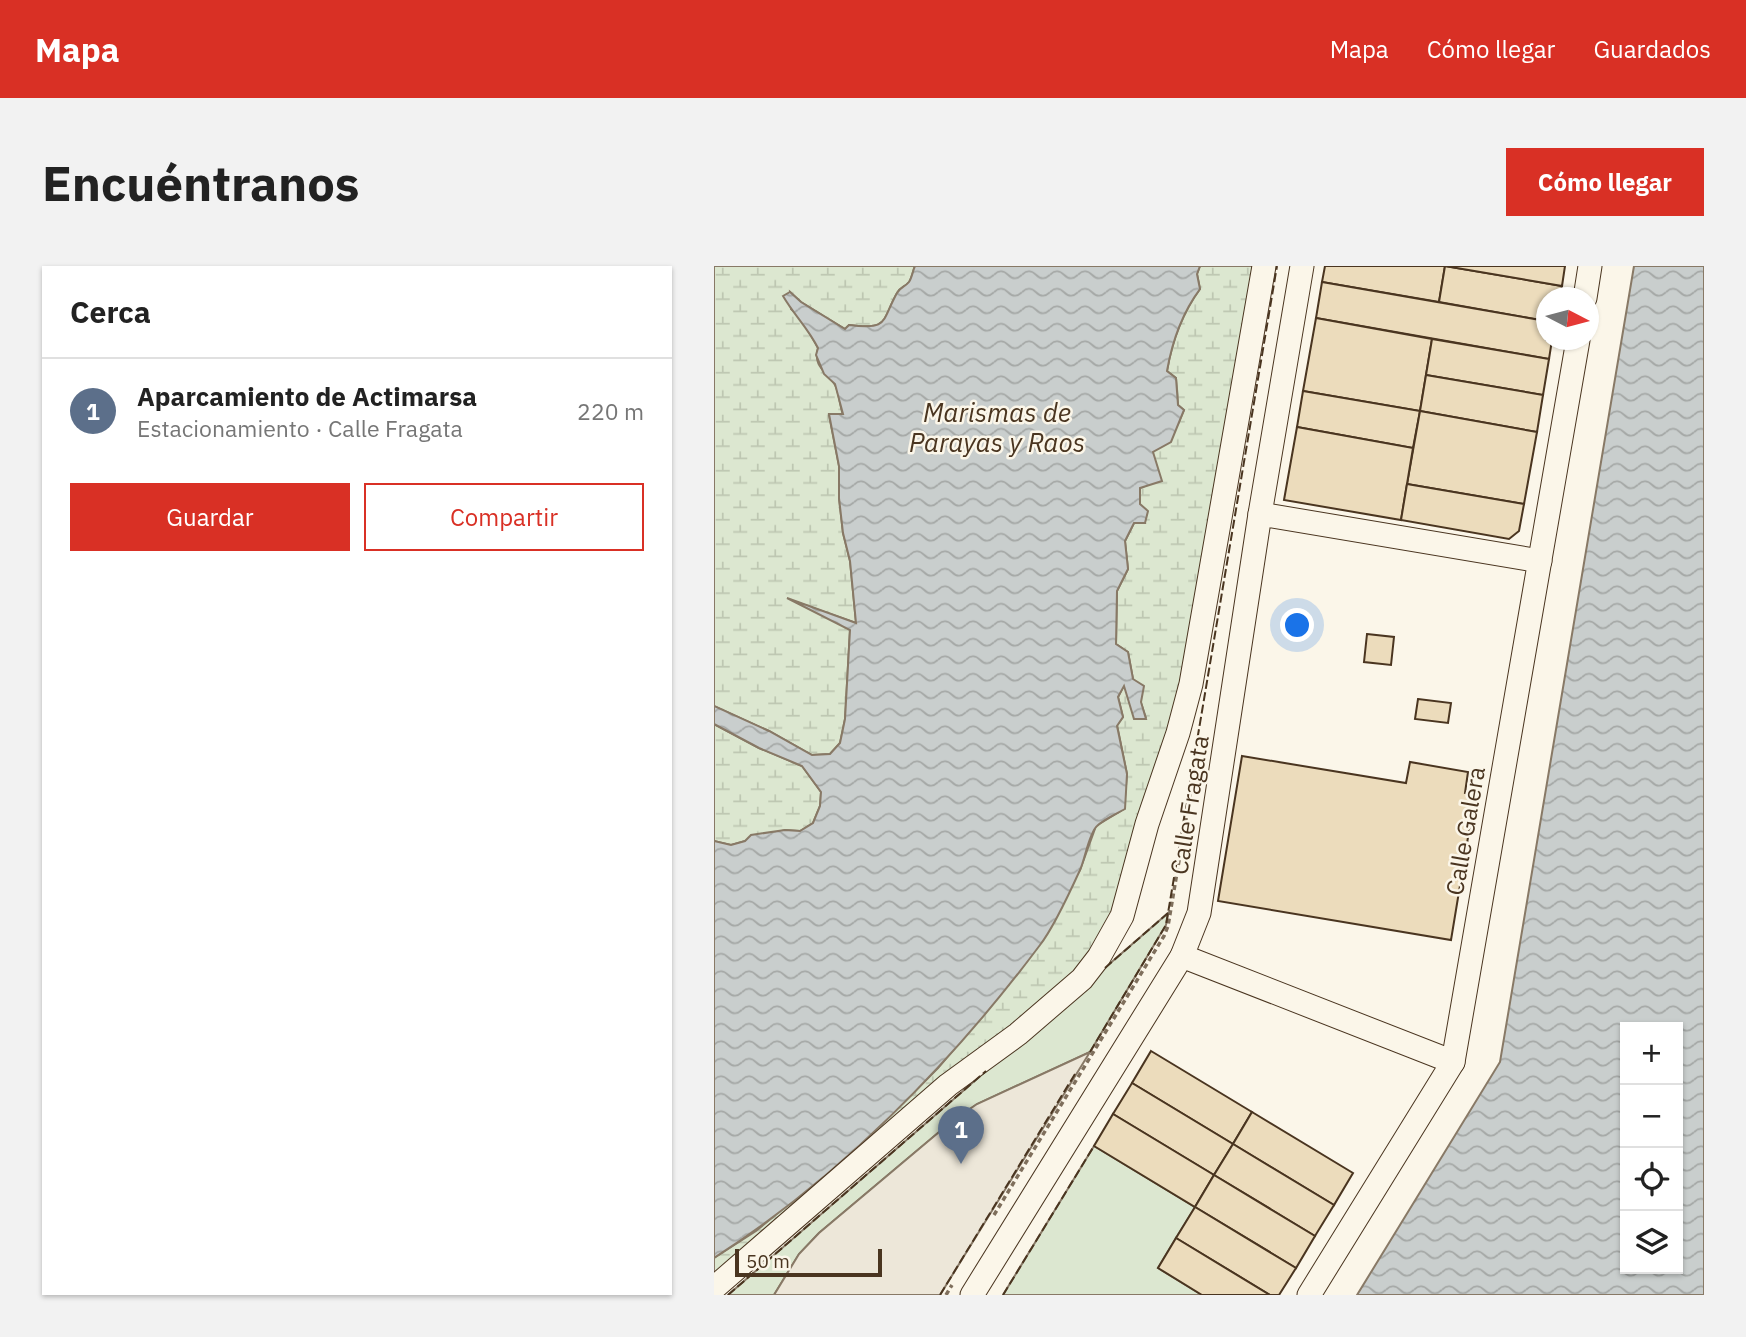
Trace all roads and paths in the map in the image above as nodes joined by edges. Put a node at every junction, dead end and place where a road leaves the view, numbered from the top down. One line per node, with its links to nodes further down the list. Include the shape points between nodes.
1 (1264, 266): 10 (street, via 1191,684 1122,916 1082,979 948,1085)
2 (1302, 266): 6 (street, Calle Fragata)
3 (1590, 266): 4 (street)
4 (1587, 287)
5 (1576, 350): 7 (street, Calle Galera)
6 (1260, 514): 7 (street); 8 (street, Calle Fragata, via 1203,895)
7 (1540, 561): 9 (street, Calle Galera)
8 (1182, 956): 9 (street); 11 (street, Calle Fragata)
9 (1453, 1062): 12 (street, Calle Galera)
10 (714, 1288)
11 (972, 1295)
12 (1309, 1295)

